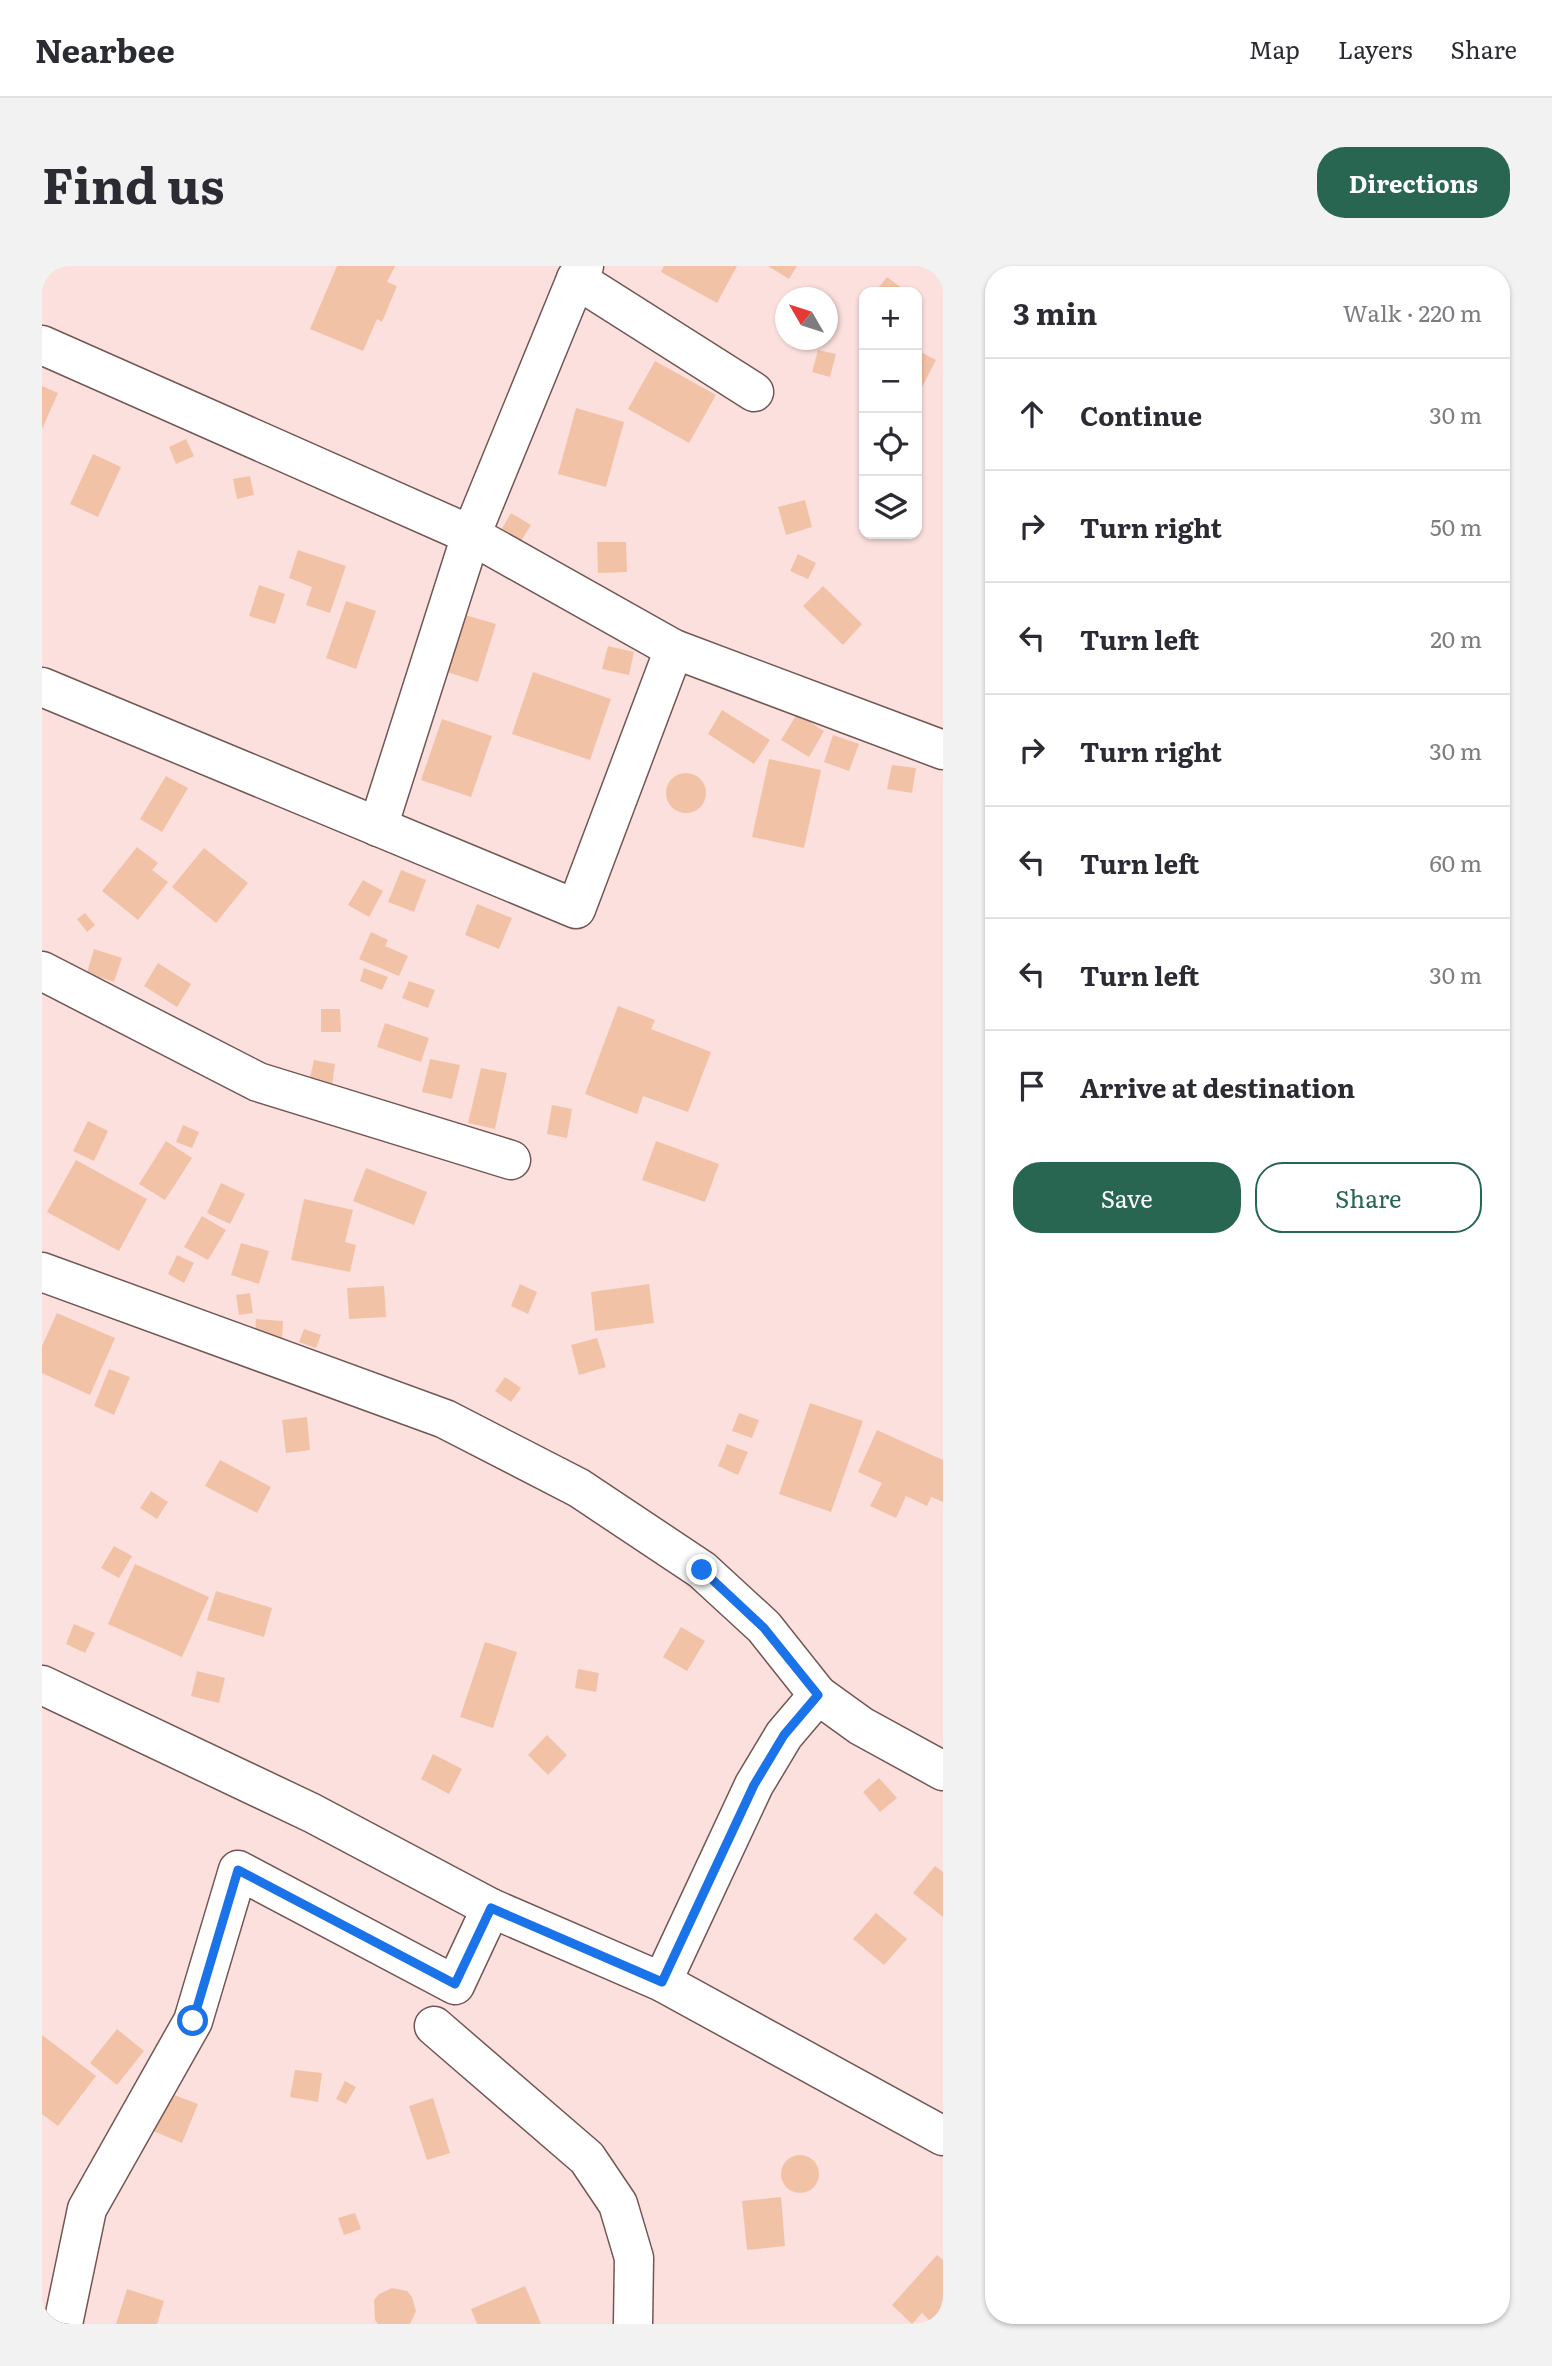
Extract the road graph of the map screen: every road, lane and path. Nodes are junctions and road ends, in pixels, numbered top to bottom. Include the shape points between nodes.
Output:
1 (580, 273) edge
2 (42, 345) edge
3 (754, 392) dead end
4 (471, 535) junction
5 (674, 649) junction
6 (42, 687) edge
7 (943, 750) edge
8 (378, 827) junction
9 (42, 971) edge
10 (511, 1160) dead end
11 (42, 1272) edge
12 (42, 1685) edge
13 (818, 1695) junction
14 (943, 1771) edge
15 (491, 1908) junction
16 (662, 1982) junction
17 (434, 2026) dead end
18 (943, 2136) edge
19 (63, 2324) edge
20 (634, 2324) edge

1 - 3 street
1 - 4 street
2 - 4 street
4 - 5 street
4 - 8 street
5 - 7 street
5 - 8 street via 576,909
6 - 8 street
9 - 10 street via 258,1082
11 - 13 street via 445,1419 579,1488 702,1570 764,1628
12 - 15 street via 312,1813
13 - 14 street via 861,1726
13 - 16 street via 784,1735 754,1785
15 - 16 street
15 - 19 street via 455,1984 238,1870 193,2021 87,2209
16 - 18 street
17 - 20 street via 587,2158 618,2204 634,2258

